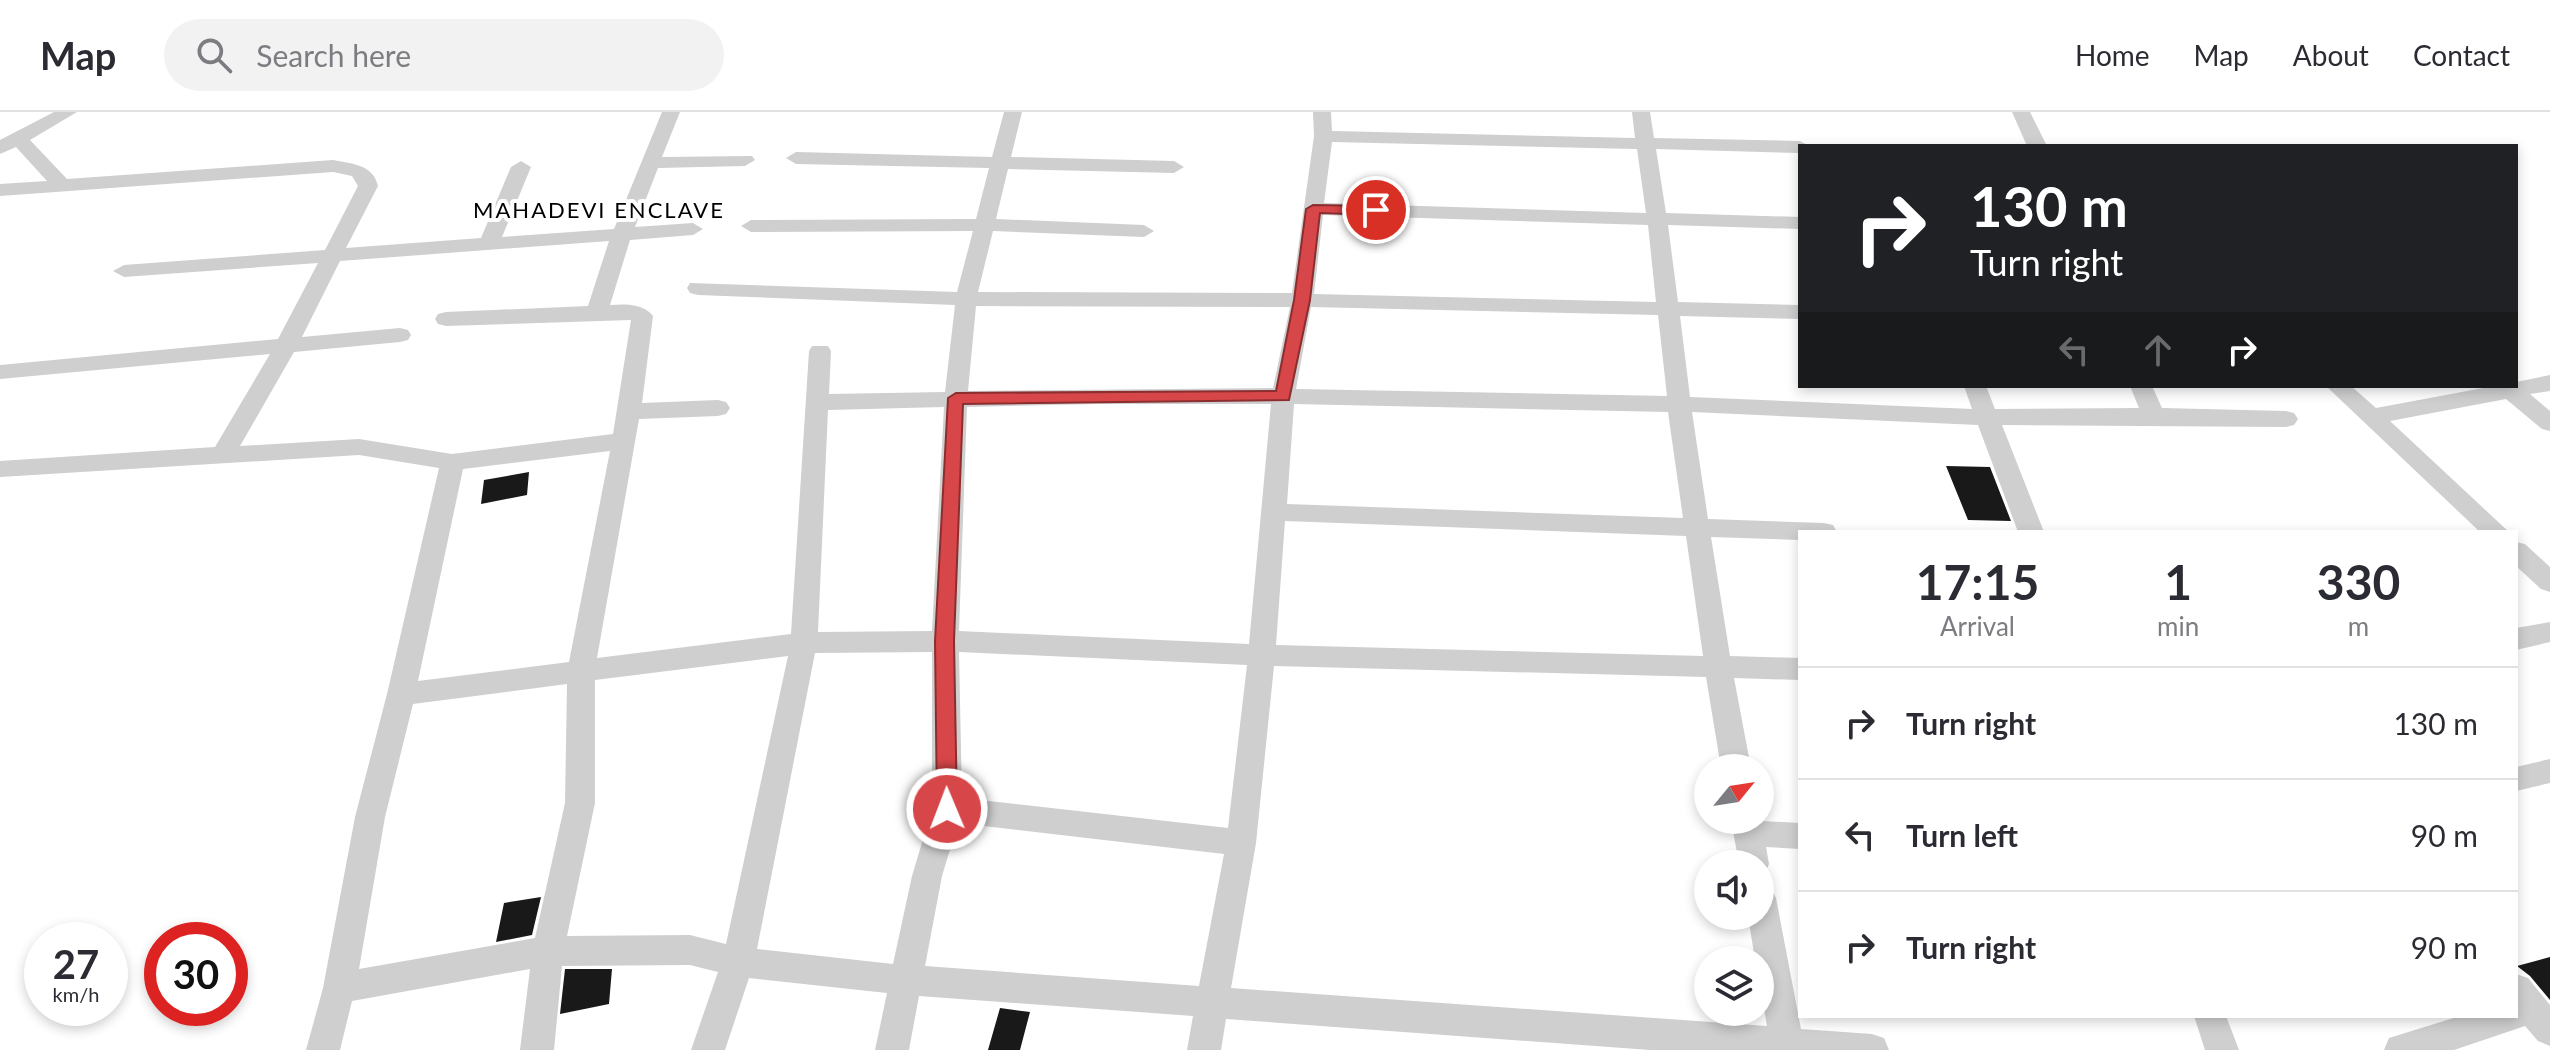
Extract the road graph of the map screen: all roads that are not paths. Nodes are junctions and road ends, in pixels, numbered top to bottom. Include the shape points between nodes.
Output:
1 (68, 112) edge
2 (671, 112) edge
3 (1013, 112) edge
4 (1641, 112) edge
5 (2021, 112) edge
6 (1322, 124) edge
7 (18, 138) junction
8 (1644, 142) junction
9 (2036, 144) edge
10 (1798, 147) edge
11 (0, 148) edge
12 (796, 158) dead end
13 (745, 160) dead end
14 (999, 162) junction
15 (648, 163) junction
16 (521, 167) dead end
17 (1174, 167) dead end
18 (63, 186) junction
19 (0, 190) edge
20 (1313, 209) junction
21 (1657, 217) junction
22 (1798, 223) edge
23 (984, 225) junction
24 (751, 226) dead end
25 (693, 229) dead end
26 (1144, 231) dead end
27 (622, 233) junction
28 (489, 244) junction
29 (331, 256) junction
30 (124, 271) dead end
31 (698, 288) dead end
32 (966, 299) junction
33 (1302, 300) junction
34 (1669, 311) junction
35 (597, 312) junction
36 (1798, 312) edge
37 (446, 319) dead end
38 (400, 335) dead end
39 (287, 344) junction
40 (820, 351) dead end
41 (0, 372) edge
42 (2550, 383) edge
43 (1976, 388) edge
44 (2142, 388) edge
45 (2339, 388) edge
46 (2511, 391) junction
47 (1283, 396) junction
48 (956, 398) junction
49 (820, 402) junction
50 (1679, 404) junction
51 (718, 408) dead end
52 (629, 411) junction
53 (2154, 416) junction
54 (1985, 417) junction
55 (2371, 417) junction
56 (2286, 419) dead end
57 (2550, 423) edge
58 (621, 441) junction
59 (223, 454) junction
60 (452, 462) junction
61 (0, 469) edge
62 (1272, 512) junction
63 (1697, 529) junction
64 (2030, 530) edge
65 (2494, 530) edge
66 (1798, 531) edge
67 (2518, 553) edge
68 (2550, 582) edge
69 (2550, 632) edge
70 (2518, 639) edge
71 (945, 641) junction
72 (804, 643) junction
73 (1262, 655) junction
74 (1718, 668) junction
75 (1798, 669) edge
76 (581, 670) junction
77 (401, 694) junction
78 (1733, 754) edge
79 (947, 809) junction
80 (1774, 832) edge
81 (1798, 836) edge
82 (1241, 843) junction
83 (1766, 930) edge
84 (548, 951) junction
85 (738, 962) junction
86 (905, 980) junction
87 (339, 988) junction
88 (1212, 1001) junction
89 (2211, 1018) edge
90 (2506, 1018) edge
91 (1788, 1047) edge
92 (323, 1050) edge
93 (537, 1050) edge
94 (708, 1050) edge
95 (892, 1050) edge
96 (1204, 1050) edge
97 (1872, 1050) edge
98 (2222, 1050) edge
99 (2401, 1050) edge

1 - 7 street
2 - 15 street
3 - 14 street
4 - 8 street
5 - 9 street
6 - 8 street
6 - 20 street
7 - 11 street
7 - 18 street
8 - 10 street
8 - 21 street
12 - 14 street
13 - 15 street
14 - 17 street
14 - 23 street
15 - 27 street
16 - 28 street
18 - 19 street
18 - 29 street via 333,166 358,171 368,186
20 - 21 street
20 - 33 street
21 - 22 street
21 - 34 street
23 - 24 street
23 - 26 street
23 - 32 street
25 - 27 street
27 - 28 street
27 - 35 street
28 - 29 street
29 - 30 street
29 - 39 street
31 - 32 street
32 - 33 street
32 - 48 street
33 - 34 street
33 - 47 street
34 - 36 street
34 - 50 street
35 - 37 street
35 - 52 street via 642,316
38 - 39 street
39 - 41 street
39 - 59 street
40 - 49 street
42 - 46 street
43 - 54 street
44 - 53 street
45 - 55 street
46 - 55 street
46 - 57 street
47 - 48 street
47 - 50 street
47 - 62 street
48 - 49 street
48 - 71 street
49 - 72 street
50 - 54 street
50 - 63 street
51 - 52 street
52 - 58 street
53 - 54 street
53 - 56 street
54 - 64 street
55 - 65 street
58 - 60 street
58 - 76 street
59 - 60 street via 359,447
59 - 61 street
60 - 77 street
62 - 63 street
62 - 73 street
63 - 66 street
63 - 74 street
67 - 68 street
69 - 70 street
71 - 72 street
71 - 73 street
71 - 79 street
72 - 76 street
72 - 85 street
73 - 74 street
73 - 82 street
74 - 75 street
74 - 78 street
76 - 77 street
76 - 84 street via 580,803
77 - 87 street via 370,817
79 - 82 street
79 - 86 street
80 - 81 street
82 - 88 street
83 - 91 street
84 - 85 street via 690,950
84 - 87 street
84 - 93 street
85 - 86 street
85 - 94 street
86 - 88 street
86 - 95 street
87 - 92 street
88 - 91 street
88 - 96 street
89 - 98 street
90 - 99 street
91 - 97 street

